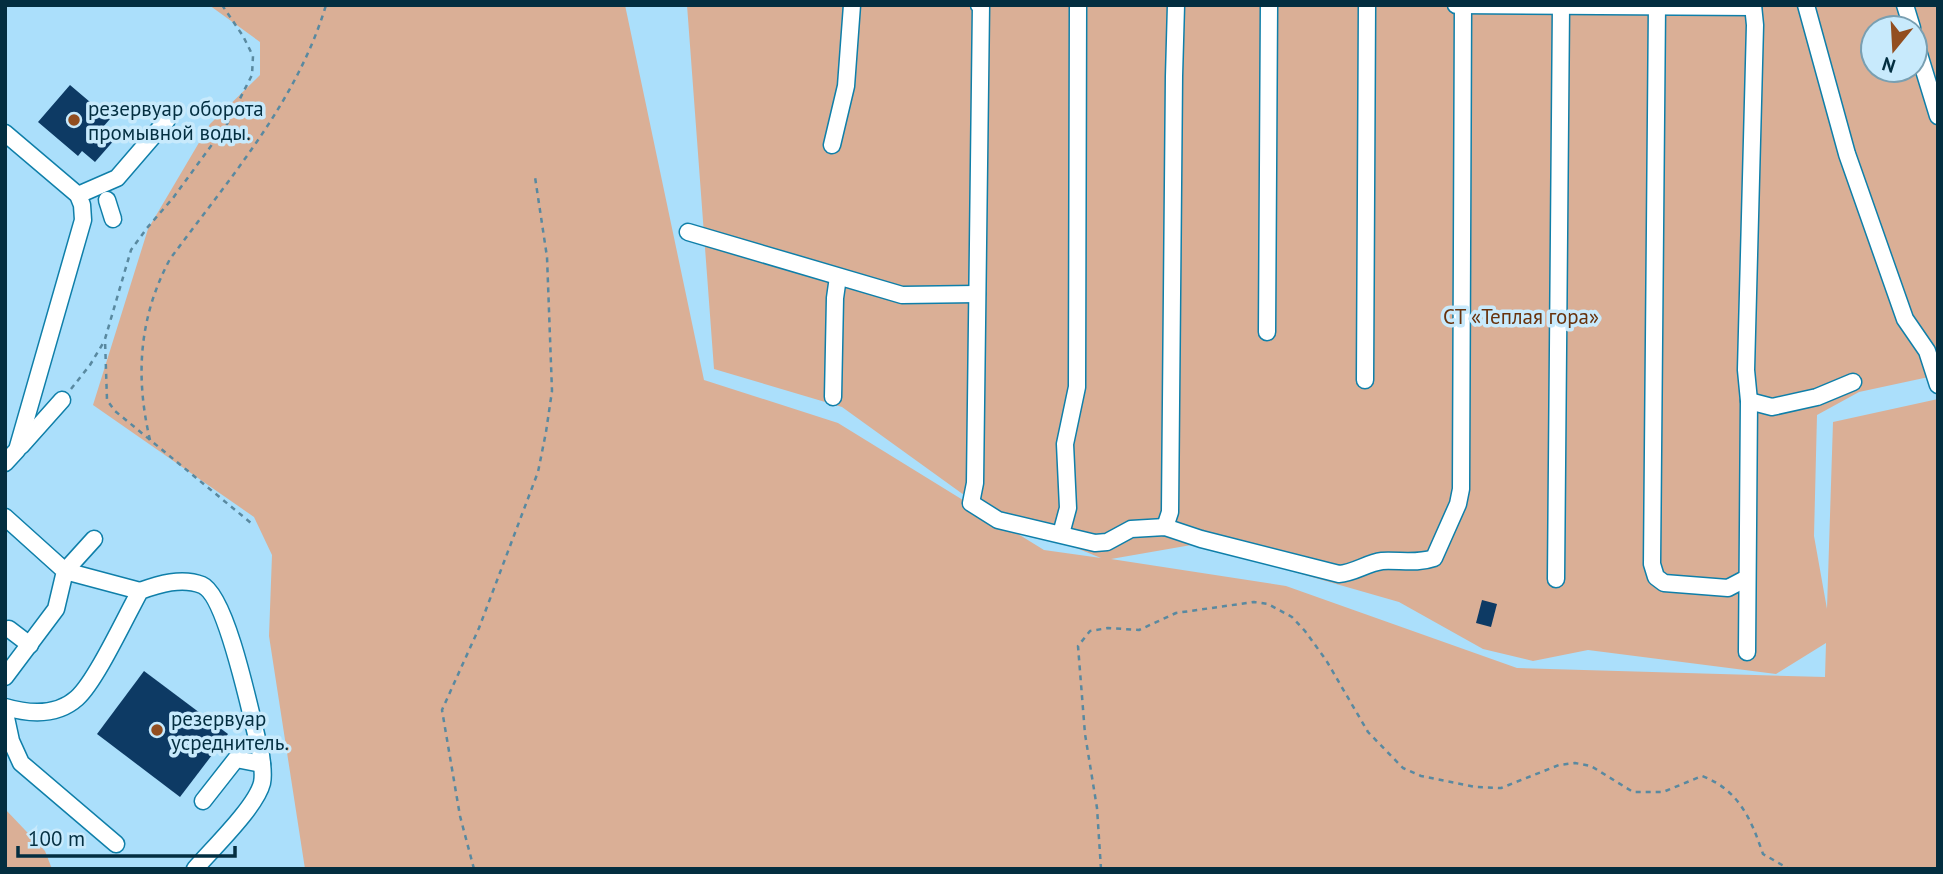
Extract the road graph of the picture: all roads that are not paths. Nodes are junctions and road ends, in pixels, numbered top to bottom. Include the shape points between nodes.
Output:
1 (852, 5) edge
2 (982, 5) edge
3 (1079, 5) edge
4 (1177, 5) edge
5 (1269, 5) edge
6 (1367, 5) edge
7 (1456, 5) edge
8 (1463, 5) edge
9 (1806, 5) edge
10 (1561, 6) edge
11 (1657, 6) edge
12 (1753, 6) edge
13 (1928, 84) edge
14 (1938, 116) edge
15 (167, 120) dead end
16 (5, 133) edge
17 (832, 145) dead end
18 (78, 195) junction
19 (107, 200) dead end
20 (113, 219) dead end
21 (688, 232) dead end
22 (838, 277) junction
23 (977, 294) junction
24 (1268, 332) dead end
25 (1365, 380) dead end
26 (1853, 382) dead end
27 (1938, 386) edge
28 (833, 397) dead end
29 (62, 400) road end
30 (1749, 401) junction
31 (17, 450) junction
32 (5, 463) edge
33 (5, 517) edge
34 (1166, 527) junction
35 (1061, 534) junction
36 (94, 539) dead end
37 (65, 572) junction
38 (1747, 578) junction
39 (1556, 579) dead end
40 (139, 591) junction
41 (9, 629) dead end
42 (30, 645) junction
43 (1747, 652) dead end
44 (5, 677) edge
45 (5, 707) edge
46 (5, 713) edge
47 (262, 764) junction
48 (203, 802) dead end
49 (116, 844) dead end
50 (195, 869) edge

1 - 17 street via 846,86
2 - 23 street
3 - 35 street via 1077,387 1065,444 1068,508
4 - 34 street via 1170,512
5 - 24 street
6 - 25 street
7 - 8 street
8 - 10 street
8 - 34 street via 1461,489 1434,558 1381,561 1339,574
9 - 27 street via 1847,154 1905,319 1927,351
10 - 11 street
10 - 39 street
11 - 12 street
11 - 38 street via 1652,564 1664,583 1728,587
12 - 30 street
13 - 14 street
15 - 18 street via 117,178
16 - 18 street
18 - 31 street via 83,220
19 - 20 street
21 - 22 street
22 - 23 street via 902,295
22 - 28 street
23 - 35 street via 971,503 998,520
26 - 30 street via 1817,397 1772,407
29 - 31 street
30 - 38 street
31 - 32 street
33 - 37 street
34 - 35 street via 1131,529 1096,543
36 - 37 street
37 - 40 street
37 - 42 street via 57,609
38 - 43 street
40 - 45 street via 77,698 46,712 25,713
40 - 47 street via 168,582 190,582 213,593 226,619
41 - 42 street
42 - 44 street
46 - 49 street via 21,763
47 - 48 street via 236,759
47 - 50 street via 261,784 250,806

